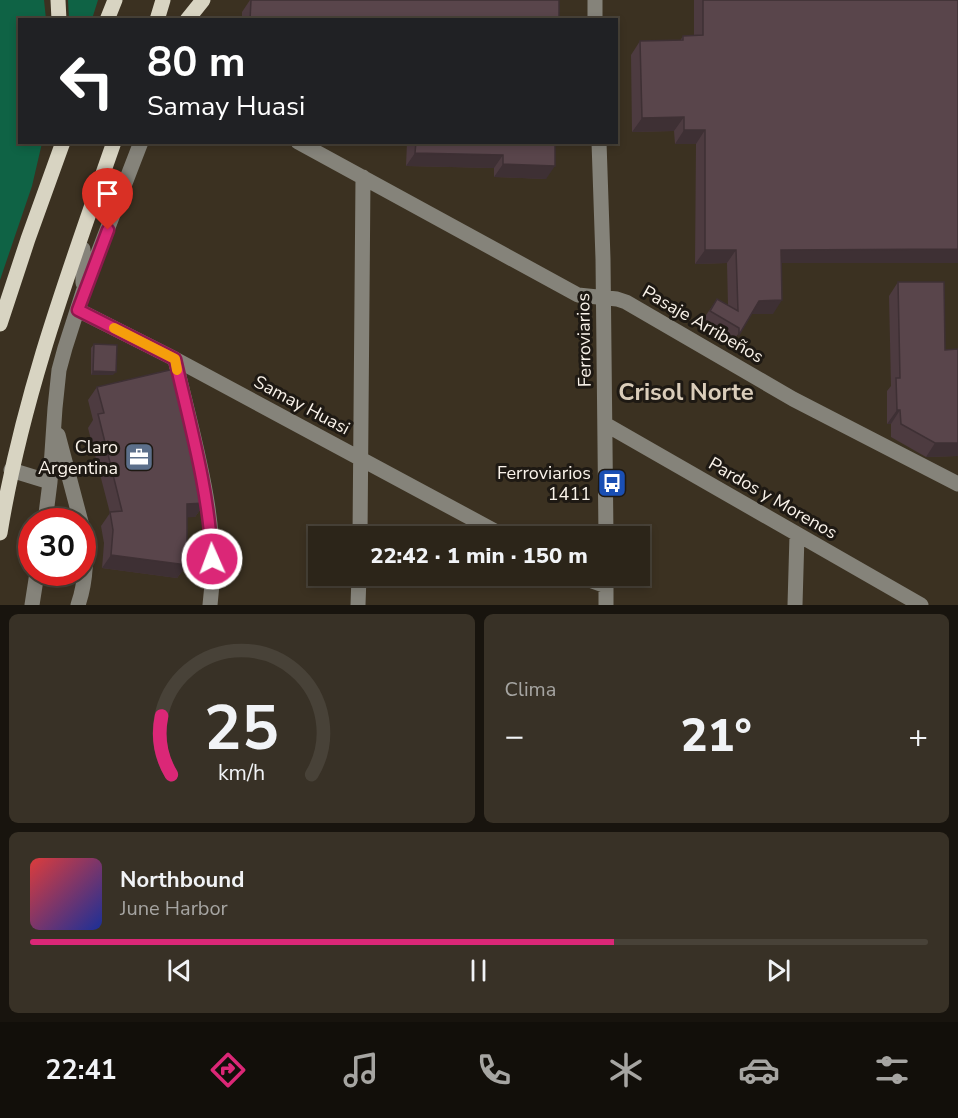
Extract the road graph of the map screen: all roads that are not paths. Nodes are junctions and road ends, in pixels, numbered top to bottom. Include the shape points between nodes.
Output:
1 (58, 0) edge
2 (115, 0) edge
3 (163, 0) edge
4 (203, 0) edge
5 (595, 0) edge
6 (59, 18) edge
7 (109, 18) edge
8 (157, 18) edge
9 (188, 18) edge
10 (595, 18) edge
11 (53, 144) edge
12 (62, 144) edge
13 (113, 144) edge
14 (122, 144) edge
15 (140, 144) edge
16 (302, 144) edge
17 (599, 144) edge
18 (363, 177) junction
19 (41, 204) junction
20 (83, 249) junction
21 (83, 292) junction
22 (603, 297) junction
23 (78, 310) junction
24 (54, 313) junction
25 (0, 324) edge
26 (175, 359) junction
27 (54, 423) junction
28 (605, 424) junction
29 (362, 459) junction
30 (6, 468) edge
31 (50, 482) junction
32 (958, 484) edge
33 (47, 508) edge
34 (77, 508) edge
35 (360, 526) edge
36 (486, 526) edge
37 (606, 526) edge
38 (0, 533) edge
39 (797, 535) junction
40 (35, 586) edge
41 (83, 586) edge
42 (359, 586) edge
43 (606, 586) edge
44 (32, 605) edge
45 (78, 605) edge
46 (210, 605) edge
47 (358, 605) edge
48 (606, 605) edge
49 (795, 605) edge
50 (921, 605) edge

1 - 6 main road
2 - 7 main road
3 - 8 main road
4 - 9 main road
5 - 10 street
11 - 19 main road
12 - 19 main road
13 - 24 main road
14 - 20 main road
15 - 21 street
16 - 18 street, Pasaje Arribeños
17 - 22 street, Ferroviarios
18 - 22 street, Pasaje Arribeños via 578,295
18 - 29 street
19 - 25 main road
20 - 21 street
20 - 24 main road
21 - 23 street
22 - 28 street, Ferroviarios
22 - 32 street, Pasaje Arribeños via 626,302 793,399
23 - 26 street, Samay Huasi
23 - 27 street via 59,370
24 - 30 main road
26 - 29 street, Samay Huasi
26 - 46 street via 206,495 213,577
27 - 31 street
27 - 34 street
28 - 37 street, Ferroviarios
28 - 39 street, Pardos y Morenos
29 - 35 street
29 - 36 street, Samay Huasi
30 - 31 street
30 - 38 main road
31 - 33 street
39 - 49 street
39 - 50 street, Pardos y Morenos
40 - 44 street
41 - 45 street
42 - 47 street
43 - 48 street

